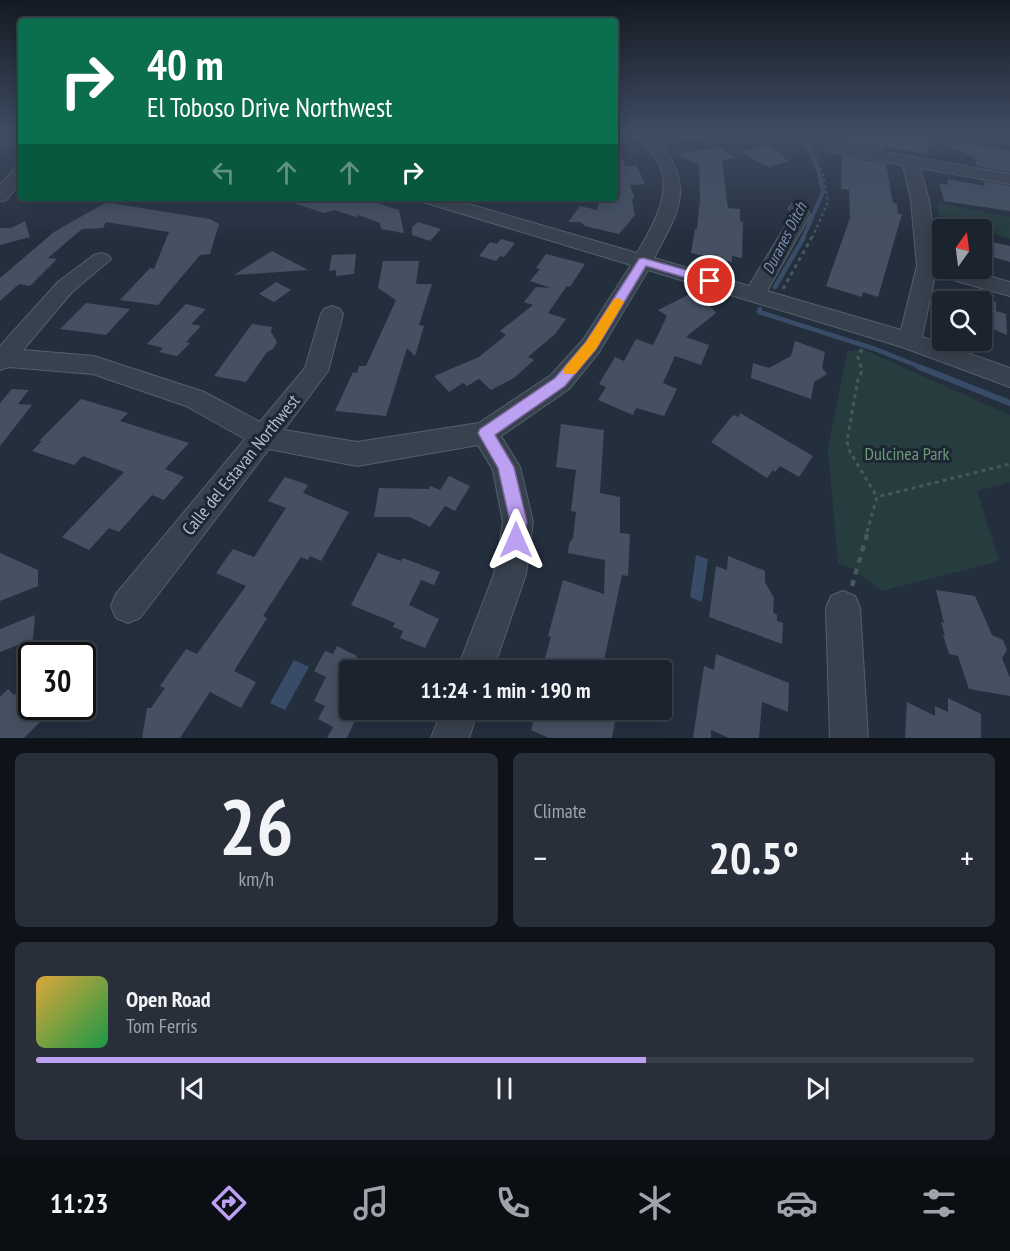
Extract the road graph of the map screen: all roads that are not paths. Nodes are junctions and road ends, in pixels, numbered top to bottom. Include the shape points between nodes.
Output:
1 (669, 168) edge
2 (912, 168) edge
3 (948, 168) edge
4 (18, 175) edge
5 (1010, 179) edge
6 (0, 196) edge
7 (447, 201) edge
8 (798, 208) dead end
9 (101, 259) dead end
10 (643, 261) junction
11 (927, 266) junction
12 (1010, 289) edge
13 (755, 294) junction
14 (332, 314) dead end
15 (910, 341) junction
16 (1, 358) edge
17 (1010, 378) edge
18 (485, 433) junction
19 (264, 437) junction
20 (128, 606) dead end
21 (843, 608) road end
22 (479, 660) edge
23 (456, 720) edge
24 (450, 738) edge
25 (849, 738) edge

1 - 10 street via 671,201
2 - 11 street via 920,200
3 - 5 street
4 - 6 street
7 - 10 street
8 - 13 street via 801,215
9 - 16 street via 65,287
10 - 13 street
10 - 18 street via 591,346 560,382
11 - 12 street
11 - 15 street
13 - 15 street
14 - 19 street, Calle del Estavan Northwest via 316,371
15 - 17 street
16 - 19 street via 94,365 195,399
18 - 19 street via 357,454
18 - 22 street via 506,467 518,522 510,574
19 - 20 street, Calle del Estavan Northwest
21 - 25 street
23 - 24 street

